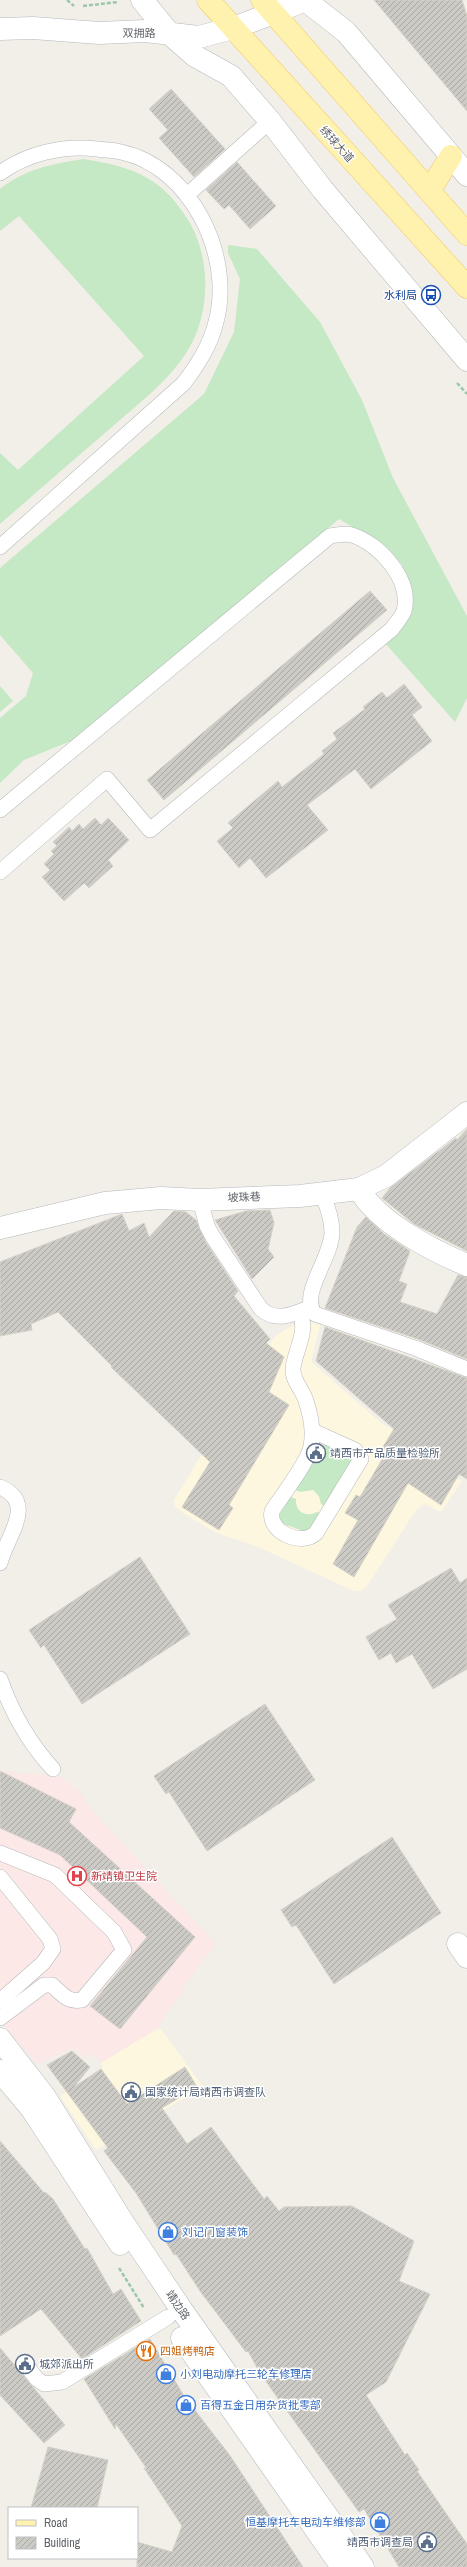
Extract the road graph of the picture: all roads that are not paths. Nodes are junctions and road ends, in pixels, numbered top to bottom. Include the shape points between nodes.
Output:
1 (142, 0) edge
2 (208, 0) edge
3 (305, 0) edge
4 (268, 7) edge
5 (233, 28) junction
6 (0, 29) edge
7 (170, 34) junction
8 (270, 121) junction
9 (451, 156) junction
10 (0, 173) edge
11 (467, 175) edge
12 (430, 190) junction
13 (187, 195) junction
14 (467, 234) edge
15 (467, 287) edge
16 (467, 360) edge
17 (0, 547) edge
18 (0, 810) edge
19 (0, 872) edge
20 (467, 1114) edge
21 (359, 1189) junction
22 (322, 1194) junction
23 (200, 1200) junction
24 (0, 1228) edge
25 (467, 1265) edge
26 (305, 1310) junction
27 (467, 1369) edge
28 (313, 1431) junction
29 (0, 1487) edge
30 (0, 1563) edge
31 (0, 1678) edge
32 (53, 1769) dead end
33 (0, 1853) edge
34 (0, 1877) edge
35 (0, 2001) edge
36 (0, 2018) edge
37 (0, 2039) edge
38 (0, 2071) edge
39 (168, 2317) junction
40 (24, 2363) dead end
41 (342, 2567) edge
42 (363, 2567) edge

1 - 7 street
2 - 5 main road, 绣球大道
3 - 4 street, 双拥路
3 - 9 street via 346,32
4 - 5 street, 双拥路
4 - 12 main road
5 - 7 street, 双拥路 via 199,36
5 - 15 main road, 绣球大道
6 - 7 street, 双拥路 via 33,28 99,33 145,31
7 - 8 street via 195,56 230,76
8 - 13 lane
8 - 16 street via 323,190
9 - 11 street
9 - 12 main road
10 - 13 lane via 12,164 49,150 83,147 122,152 148,163 173,180
12 - 14 main road
13 - 17 lane via 198,210 214,245 219,268 220,298 216,321 204,354 184,383
18 - 19 lane via 330,536 351,534 376,548 394,566 403,586 404,611 392,629 150,830 107,779
20 - 21 street, 坡珠巷 via 386,1176
21 - 22 street, 坡珠巷
21 - 25 street via 366,1202 384,1218 444,1256
22 - 23 street, 坡珠巷
22 - 26 lane via 330,1214 332,1233 322,1270 312,1287
23 - 24 street, 坡珠巷 via 161,1198 104,1203
23 - 26 lane via 210,1231 261,1309 270,1316 278,1317
26 - 27 lane
26 - 28 lane via 303,1332 293,1368 294,1379 306,1400
28 - 28 lane via 355,1450 360,1459 316,1533 310,1538 303,1539 278,1531 270,1518 311,1448
29 - 30 lane via 16,1498 19,1508 18,1518
31 - 32 lane via 17,1720 35,1750
33 - 36 lane via 55,1875 114,1932 124,1950 82,2000 74,2002 66,1999 52,1985 44,1985
34 - 35 lane via 50,1939 53,1949 43,1963
37 - 42 street, 靖边路 via 45,2097 181,2310
38 - 39 street, 靖边路 via 31,2108
39 - 40 lane via 62,2382 44,2384
39 - 41 street, 靖边路

